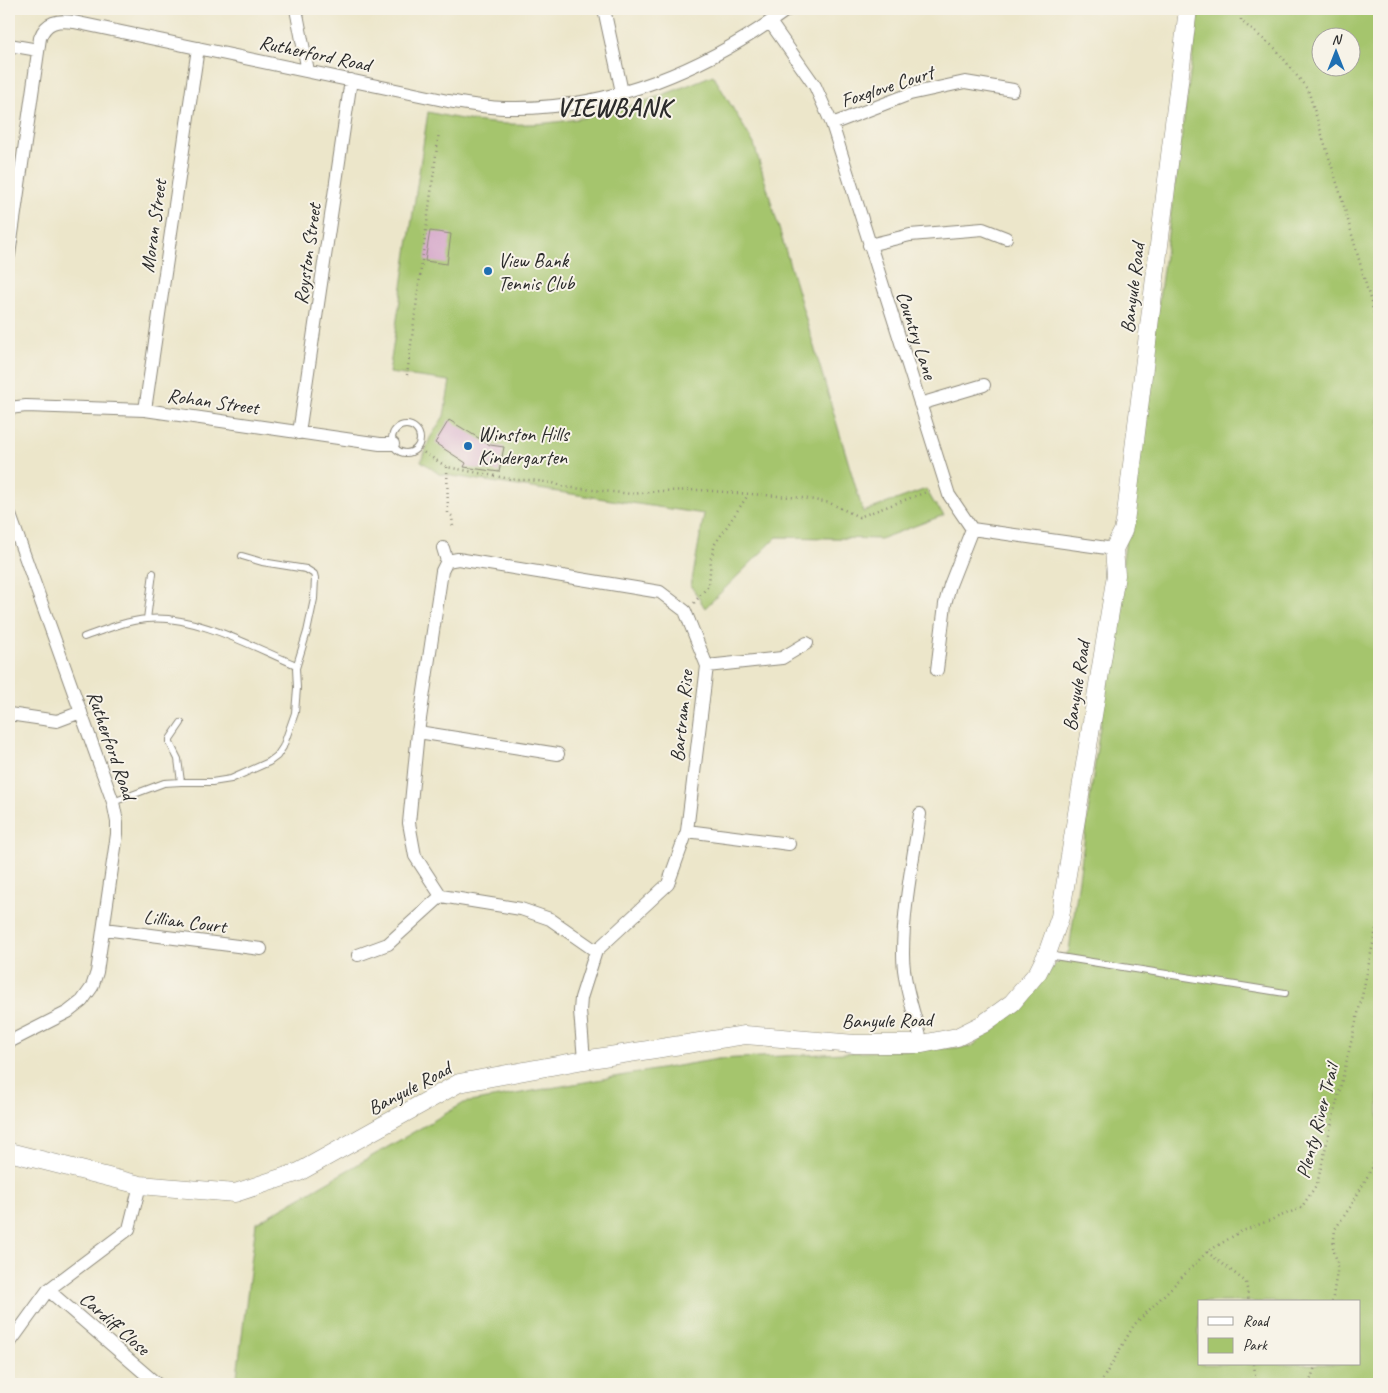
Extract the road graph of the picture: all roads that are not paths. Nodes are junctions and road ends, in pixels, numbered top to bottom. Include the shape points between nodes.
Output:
1 (296, 9) edge
2 (604, 9) edge
3 (788, 9) edge
4 (1188, 9) edge
5 (770, 22) junction
6 (9, 45) edge
7 (198, 48) junction
8 (38, 50) junction
9 (308, 71) junction
10 (352, 80) junction
11 (1013, 90) dead end
12 (622, 92) junction
13 (832, 124) junction
14 (10, 237) edge
15 (1006, 238) dead end
16 (869, 246) junction
17 (9, 255) edge
18 (984, 385) dead end
19 (9, 404) edge
20 (920, 404) junction
21 (26, 406) junction
22 (9, 408) edge
23 (145, 410) junction
24 (299, 433) junction
25 (393, 444) junction
26 (9, 512) edge
27 (972, 528) junction
28 (443, 548) dead end
29 (1114, 549) junction
30 (242, 556) dead end
31 (447, 561) junction
32 (153, 573) dead end
33 (148, 619) junction
34 (84, 637) dead end
35 (807, 643) dead end
36 (296, 665) junction
37 (707, 666) junction
38 (937, 670) dead end
39 (81, 712) junction
40 (9, 714) edge
41 (181, 723) dead end
42 (418, 732) junction
43 (558, 754) dead end
44 (181, 782) junction
45 (113, 802) junction
46 (920, 814) dead end
47 (686, 831) junction
48 (789, 844) dead end
49 (441, 896) junction
50 (104, 929) junction
51 (261, 949) dead end
52 (596, 951) junction
53 (1047, 954) junction
54 (358, 955) dead end
55 (1285, 993) dead end
56 (9, 1042) edge
57 (922, 1044) junction
58 (584, 1060) junction
59 (9, 1152) edge
60 (140, 1185) junction
61 (48, 1290) junction
62 (9, 1344) edge
63 (157, 1384) edge

1 - 9 street
2 - 12 street
3 - 5 street, Rutherford Road
4 - 29 street, Banyule Road via 1124,522
5 - 12 street, Rutherford Road via 705,60
5 - 13 street, Country Lane via 816,86
6 - 8 street
7 - 8 street, Rutherford Road via 64,20 47,26
7 - 9 street, Rutherford Road
7 - 23 street, Moran Street
8 - 14 street, Rutherford Road
9 - 10 street, Rutherford Road
10 - 12 street, Rutherford Road via 448,101 508,108 567,104
10 - 24 street, Royston Street
11 - 13 street, Foxglove Court via 965,82 910,94
13 - 16 street, Country Lane
14 - 17 street, Rutherford Road
15 - 16 street via 983,229 910,234
16 - 20 street, Country Lane
18 - 20 street
19 - 21 street, Rohan Street
20 - 27 street, Country Lane via 949,495
21 - 22 street, Rohan Street
21 - 23 street, Rohan Street
23 - 24 street, Rohan Street
24 - 25 street, Rohan Street
25 - 25 lane via 406,453 416,449 420,434 408,424 403,425 394,430
26 - 39 street, Rutherford Road
27 - 29 street
27 - 38 street via 945,604
28 - 31 street
29 - 53 street, Banyule Road via 1115,585 1060,917
30 - 36 lane via 306,569 314,574 314,599
31 - 37 street, Bartram Rise via 458,559 660,592 686,611
31 - 42 street via 442,571
32 - 33 lane
33 - 34 lane
33 - 36 lane via 210,628
35 - 37 street via 782,658
36 - 44 lane via 295,713 277,756 262,767 223,782
37 - 47 street, Bartram Rise
39 - 40 street via 57,721
39 - 45 street, Rutherford Road
41 - 44 lane via 170,743 178,758
42 - 43 street
42 - 49 street via 409,823 416,856
44 - 45 lane via 164,783
45 - 50 street, Rutherford Road via 117,834
46 - 57 street via 906,905 903,956
47 - 48 street
47 - 52 street, Bartram Rise via 668,884
49 - 52 street via 521,909 550,919
49 - 54 street via 388,944
50 - 51 street, Lillian Court
50 - 56 street, Rutherford Road via 95,980 88,994 68,1012
52 - 58 street, Bartram Rise via 581,998
53 - 55 lane
53 - 57 street, Banyule Road via 1038,972 1012,1003 983,1024 957,1038
57 - 58 street, Banyule Road via 855,1044 745,1035
58 - 60 street, Banyule Road via 459,1083 299,1172 235,1193
59 - 60 street, Banyule Road
60 - 61 street via 129,1230
61 - 62 street
61 - 63 street, Cardiff Close

